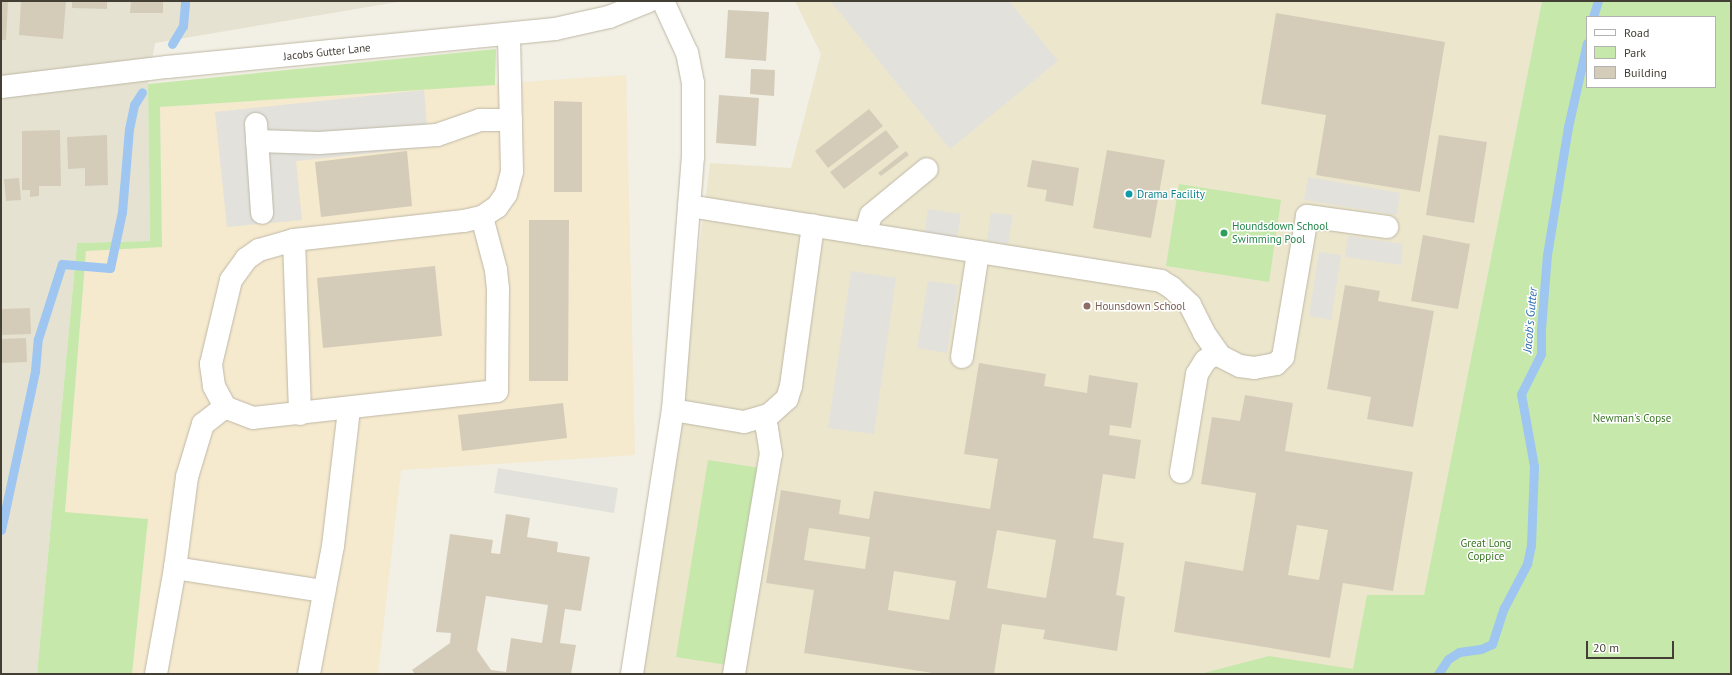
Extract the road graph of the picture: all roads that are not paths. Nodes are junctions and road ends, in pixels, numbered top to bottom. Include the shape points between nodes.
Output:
1 (649, 1) edge
2 (663, 1) edge
3 (510, 35) junction
4 (1, 87) edge
5 (511, 120) junction
6 (927, 169) dead end
7 (689, 206) junction
8 (262, 213) dead end
9 (482, 217) junction
10 (813, 226) junction
11 (1387, 227) dead end
12 (865, 234) junction
13 (294, 240) junction
14 (978, 252) junction
15 (1217, 352) junction
16 (962, 357) dead end
17 (225, 407) junction
18 (348, 409) junction
19 (673, 410) junction
20 (300, 414) junction
21 (762, 418) junction
22 (1181, 472) dead end
23 (175, 568) junction
24 (324, 590) junction
25 (156, 674) edge
26 (309, 674) edge
27 (632, 674) edge
28 (734, 674) edge

1 - 3 street, Jacobs Gutter Lane via 609,17
2 - 7 street via 687,53 693,83 693,158
3 - 4 street, Jacobs Gutter Lane via 160,68
3 - 5 street
5 - 8 street via 480,120 437,135 319,143 256,132
5 - 9 street via 512,171 506,194 497,207
6 - 12 street via 871,215
7 - 10 street
7 - 19 street
9 - 13 street
9 - 18 street via 496,270 498,289 497,390
10 - 12 street
10 - 21 street via 791,386 787,399 779,408
11 - 15 street via 1307,216 1283,357 1276,364 1254,368 1228,361
12 - 14 street
13 - 17 street via 259,250 246,259 231,280 211,364 214,386
13 - 20 street
14 - 15 street via 1161,281 1190,305
14 - 16 street
15 - 22 street via 1202,364 1198,374
17 - 20 street via 253,418
17 - 23 street via 203,424 187,477
18 - 20 street
18 - 24 street via 333,546
19 - 21 street via 744,422
19 - 27 street
21 - 28 street via 767,428 771,454
23 - 24 street
23 - 25 street
24 - 26 street

